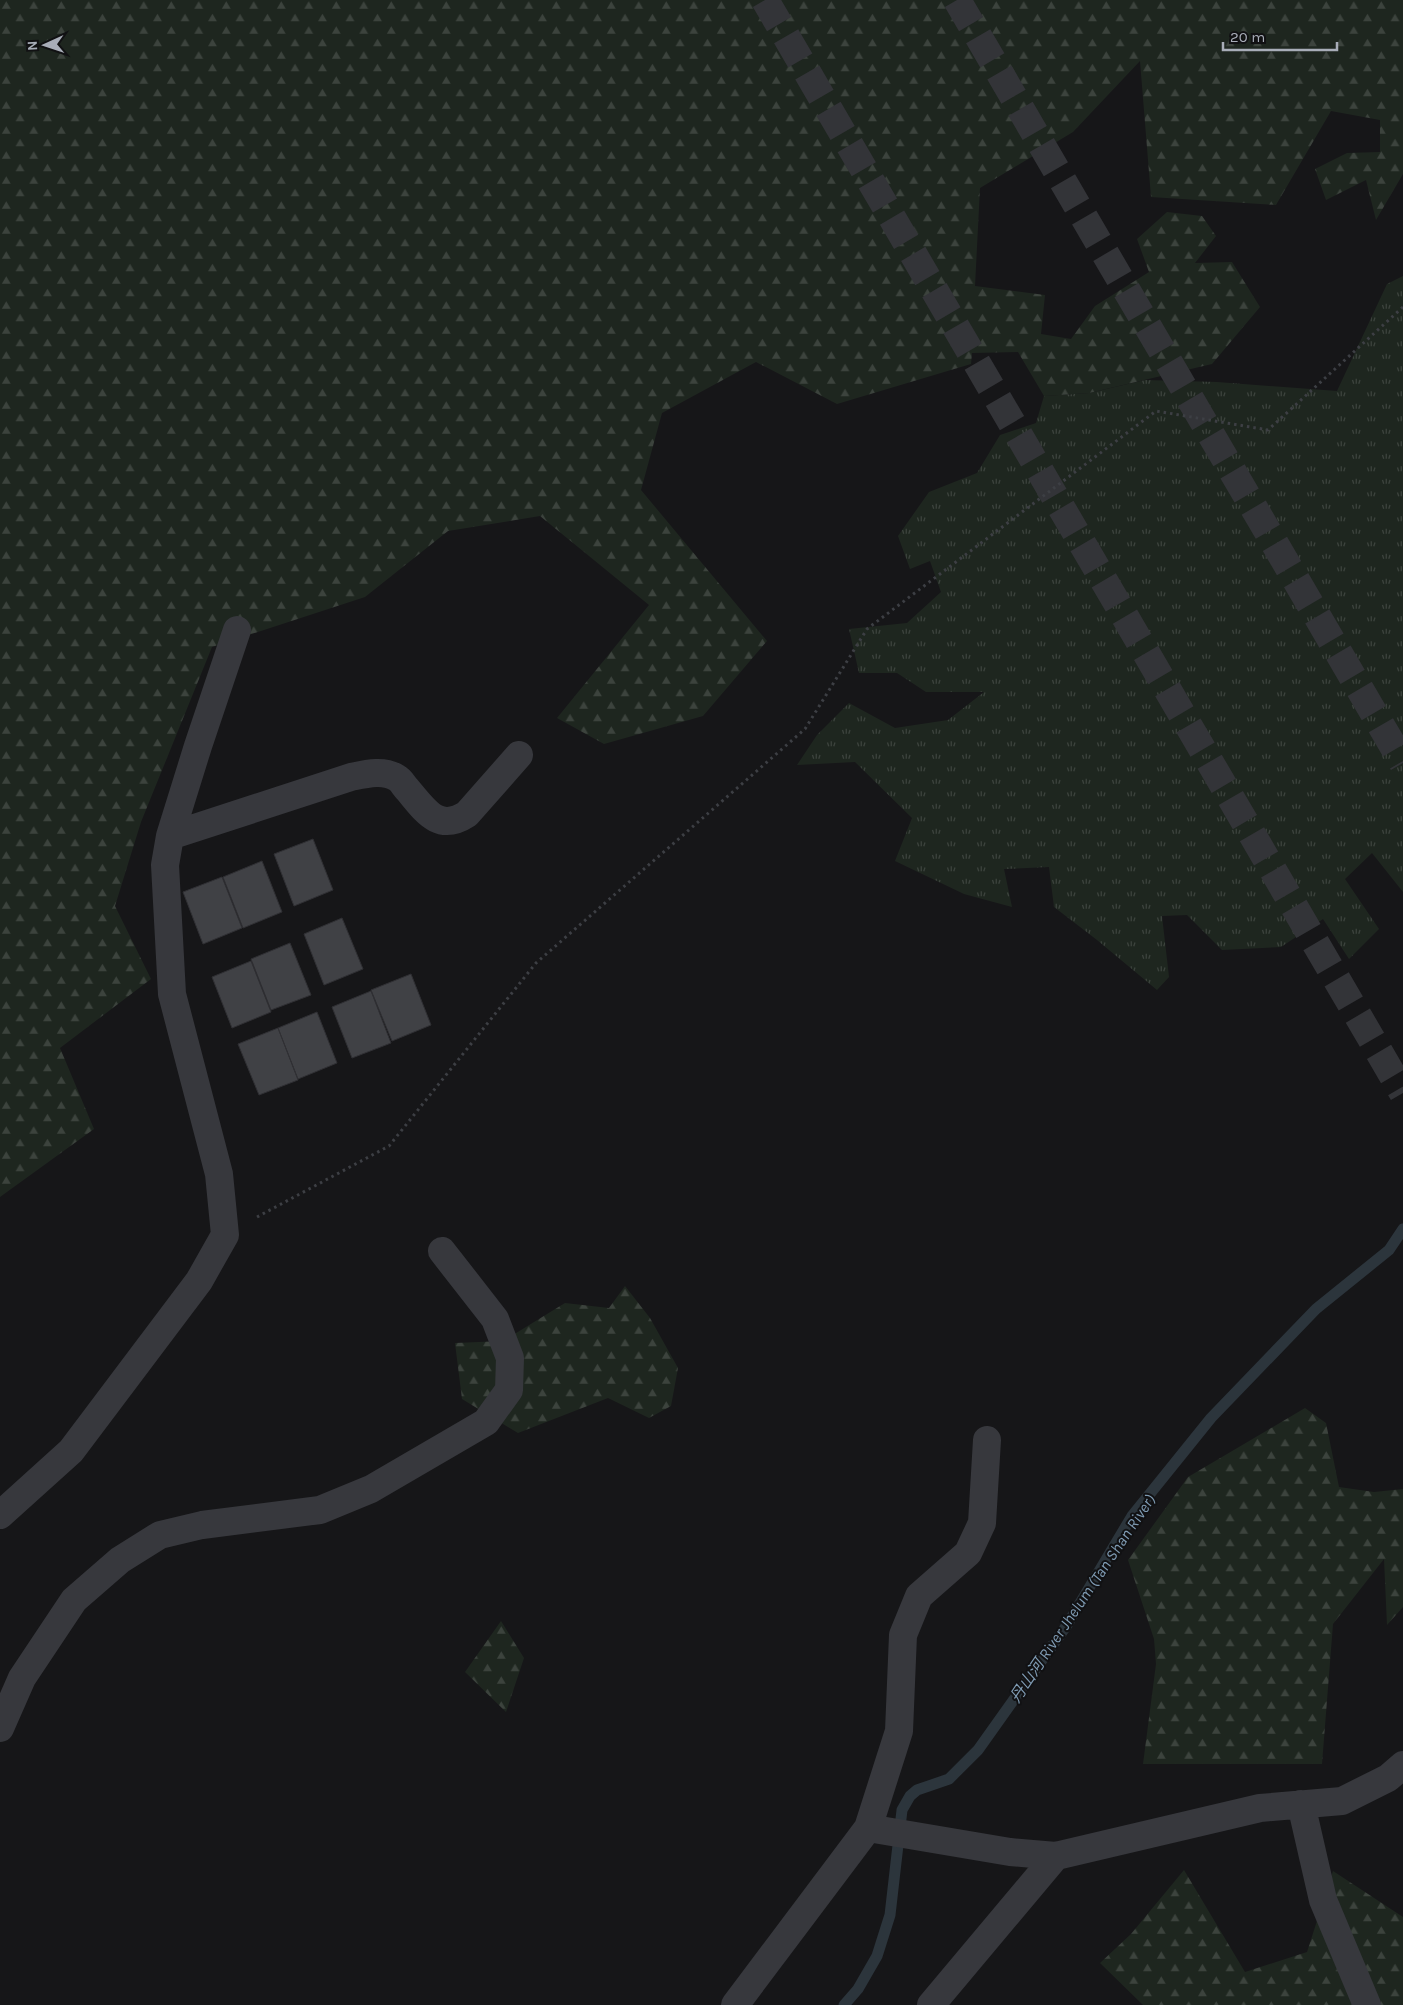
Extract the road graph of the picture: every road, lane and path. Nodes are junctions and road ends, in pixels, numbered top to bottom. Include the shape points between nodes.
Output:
1 (1403, 307) edge
2 (238, 630) dead end
3 (519, 755) dead end
4 (170, 836) junction
5 (225, 1235) junction
6 (442, 1251) dead end
7 (987, 1440) dead end
8 (0, 1514) edge
9 (0, 1728) edge
10 (1403, 1765) edge
11 (1301, 1804) junction
12 (868, 1828) junction
13 (1056, 1856) junction
14 (735, 2005) edge
15 (931, 2005) edge
16 (1367, 2005) edge

1 - 5 path via 1268,430 1156,411 867,629 805,729 536,963 389,1146
2 - 4 street
3 - 4 street via 467,814 456,822 438,820 429,815 397,778 385,773 351,777
4 - 5 street via 165,865 172,994 220,1174
5 - 8 street via 199,1281 71,1451
6 - 9 street via 495,1319 510,1358 509,1390 486,1422 371,1489 320,1510 202,1525 160,1535 120,1560 74,1600 22,1678
7 - 12 street via 982,1523 968,1554 920,1596 903,1635 899,1731
10 - 11 street via 1388,1778 1342,1801
11 - 13 street via 1260,1808
11 - 16 street via 1323,1900
12 - 13 street via 1010,1852
12 - 14 street
13 - 15 street

